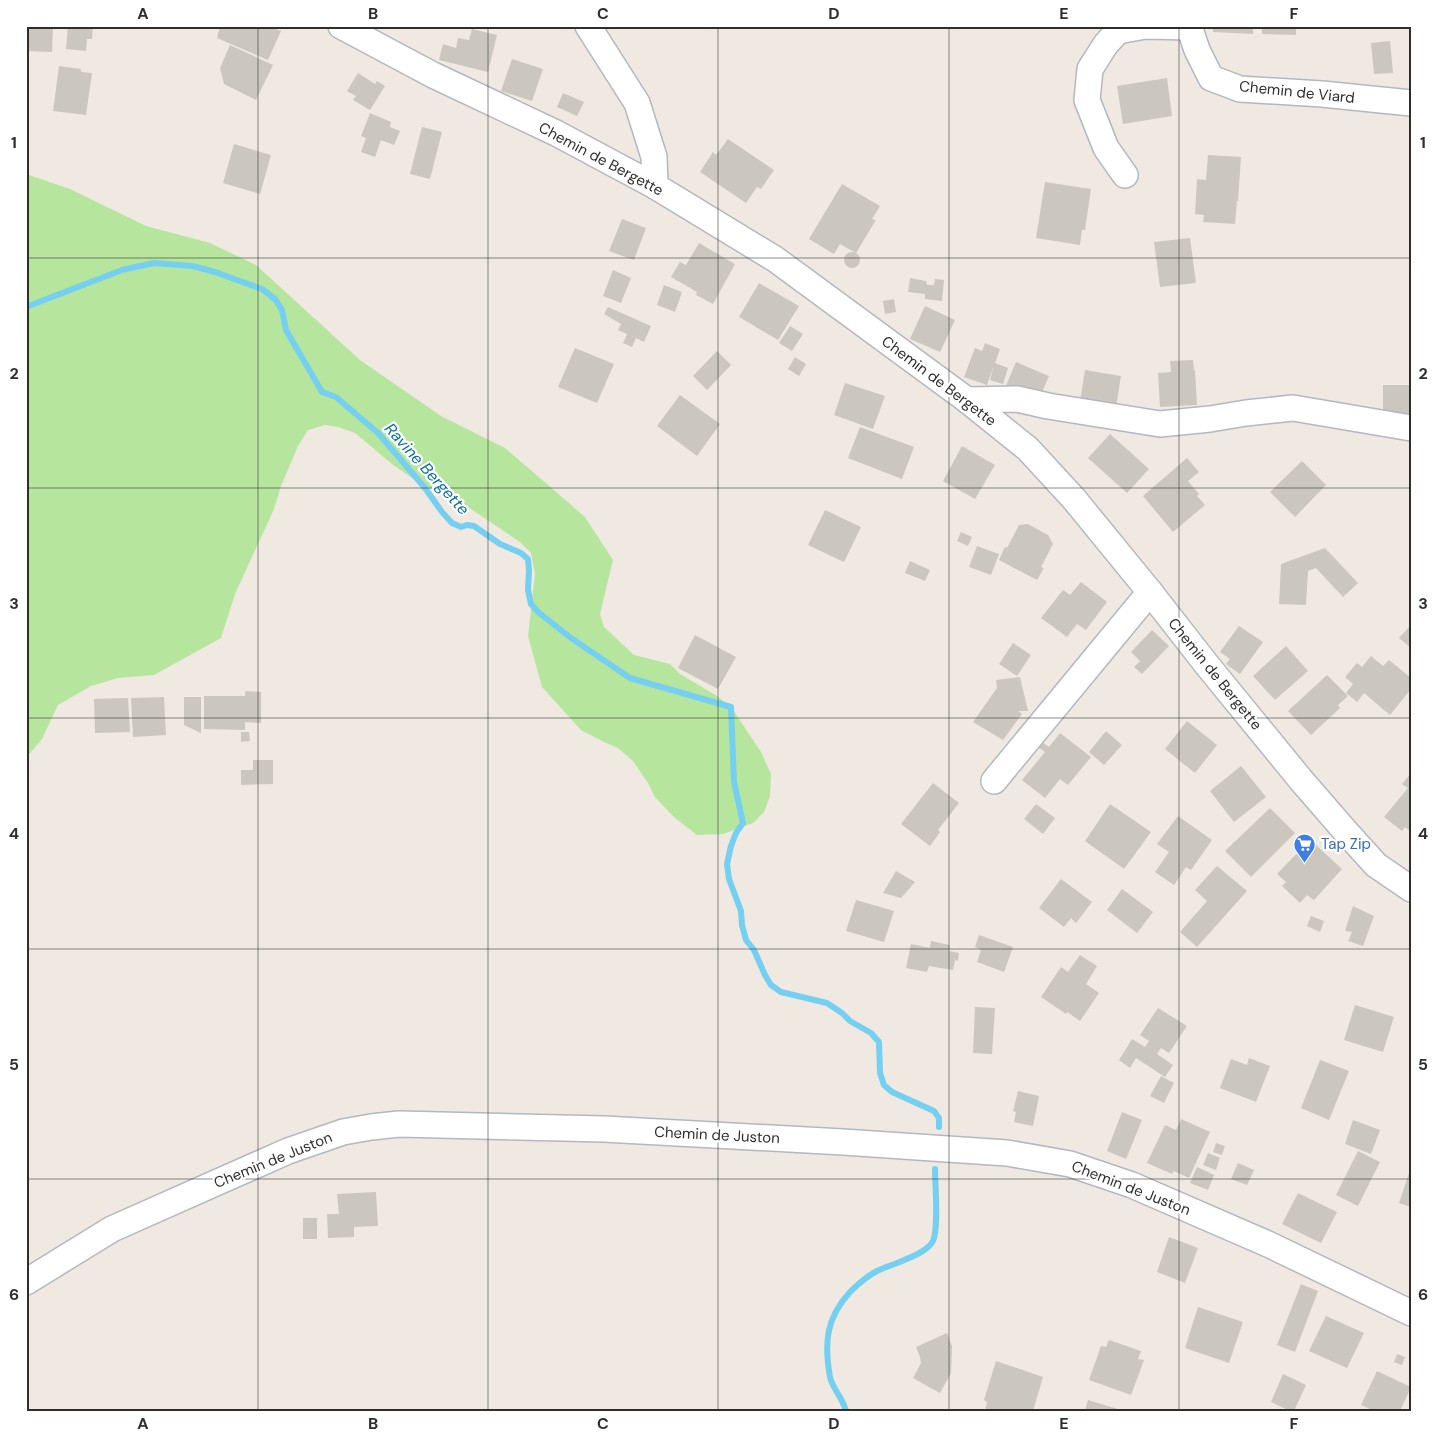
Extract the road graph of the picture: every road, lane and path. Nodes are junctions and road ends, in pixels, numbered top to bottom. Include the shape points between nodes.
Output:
1 (341, 26) edge
2 (588, 26) edge
3 (1189, 26) edge
4 (1411, 103) edge
5 (1125, 174) dead end
6 (655, 186) junction
7 (967, 400) junction
8 (1411, 428) edge
9 (1150, 592) junction
10 (994, 781) dead end
11 (1411, 889) edge
12 (26, 1282) edge
13 (1411, 1313) edge

1 - 6 street, Chemin de Bergette via 433,76 556,133
2 - 6 street via 637,103 654,157
3 - 4 street, Chemin de Viard via 1211,78 1240,89
3 - 5 street via 1145,26 1118,31 1090,69 1087,100 1106,148
6 - 7 street, Chemin de Bergette via 775,259
7 - 8 street via 1017,399 1160,424 1293,408
7 - 9 street, Chemin de Bergette via 1028,449 1074,499
9 - 10 street
9 - 11 street, Chemin de Bergette via 1347,833 1376,865
12 - 13 street, Chemin de Juston via 112,1229 288,1151 344,1132 399,1124 594,1128 1007,1153 1070,1164 1132,1185 1270,1245

